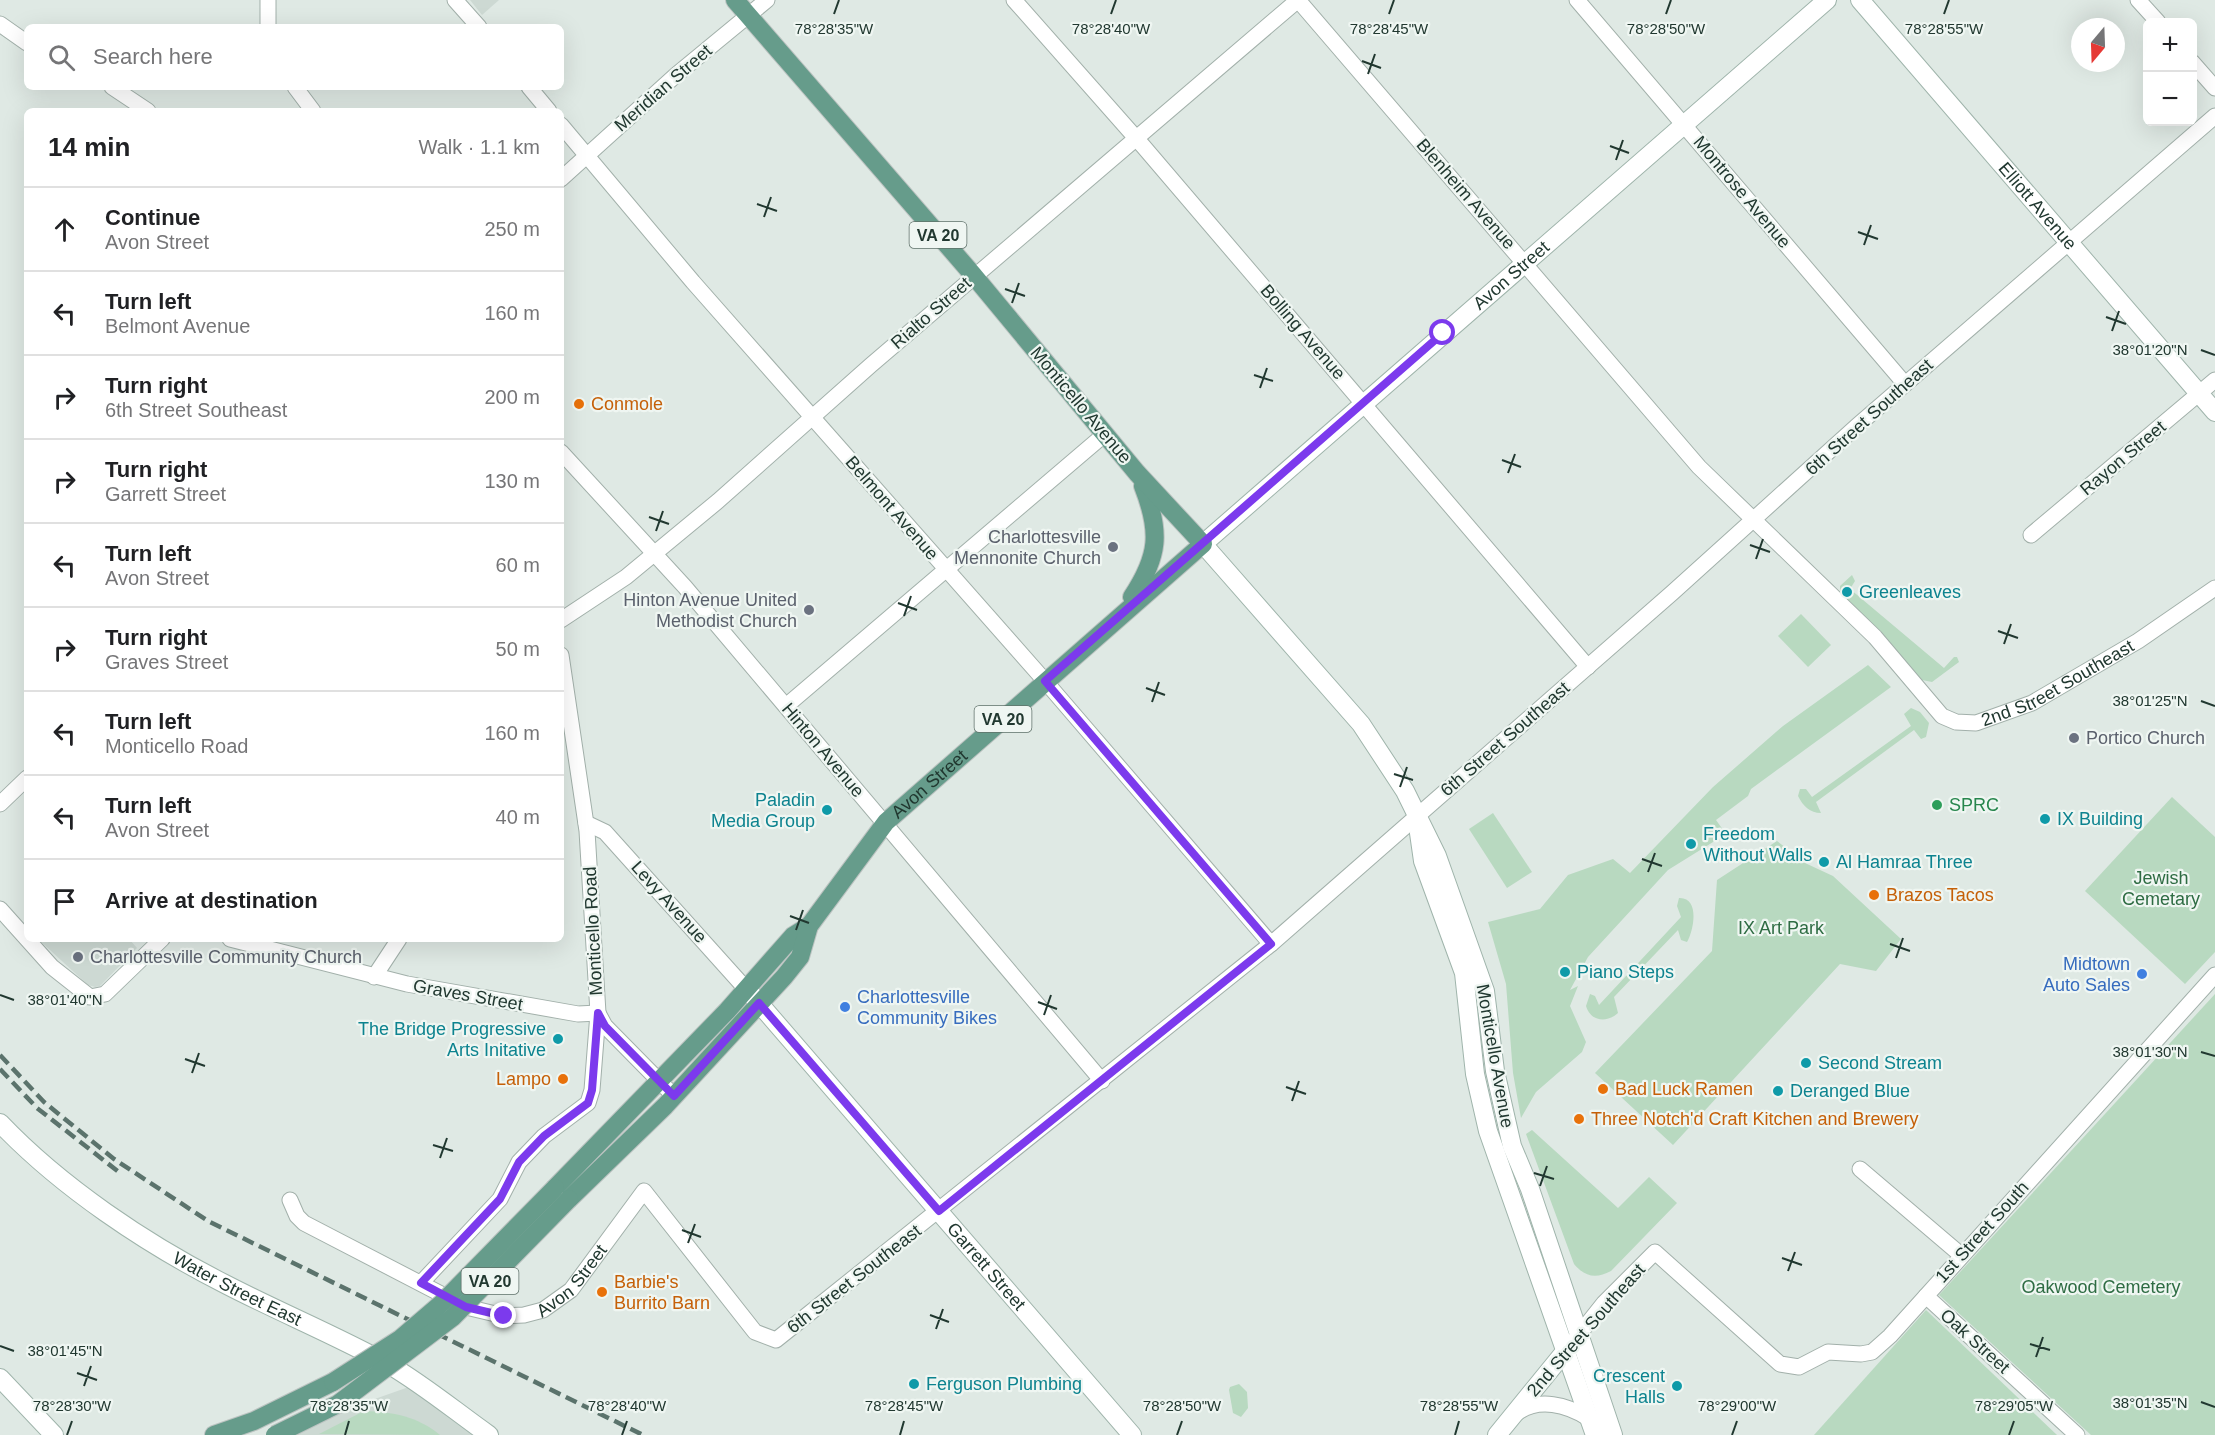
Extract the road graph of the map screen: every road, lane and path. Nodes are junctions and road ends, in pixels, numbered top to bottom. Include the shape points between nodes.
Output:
1 (268, 0) edge
2 (455, 0) edge
3 (735, 0) edge
4 (766, 0) edge
5 (1014, 0) edge
6 (1298, 0) edge
7 (1577, 0) edge
8 (1827, 0) edge
9 (1860, 0) edge
10 (2138, 0) edge
11 (748, 16) junction
12 (2154, 18) edge
13 (0, 24) edge
14 (268, 24) edge
15 (475, 24) edge
16 (24, 41) edge
17 (2197, 67) edge
18 (2215, 88) edge
19 (116, 90) edge
20 (297, 90) edge
21 (532, 90) edge
22 (144, 108) edge
23 (311, 108) edge
24 (546, 108) edge
25 (2215, 116) edge
26 (1684, 123) junction
27 (564, 128) edge
28 (1136, 137) junction
29 (587, 155) junction
30 (564, 176) edge
31 (2069, 242) junction
32 (1526, 263) junction
33 (974, 276) junction
34 (2215, 380) edge
35 (1905, 384) junction
36 (2199, 393) junction
37 (1364, 402) junction
38 (2215, 412) edge
39 (813, 417) junction
40 (1105, 434) junction
41 (564, 455) edge
42 (1137, 473) junction
43 (1753, 521) junction
44 (2031, 535) dead end
45 (1203, 544) junction
46 (654, 553) junction
47 (946, 570) junction
48 (2215, 588) edge
49 (1120, 615) junction
50 (564, 618) edge
51 (1588, 667) junction
52 (564, 675) edge
53 (1045, 681) junction
54 (786, 706) junction
55 (24, 781) edge
56 (0, 804) edge
57 (1416, 817) junction
58 (886, 822) junction
59 (586, 823) junction
60 (0, 909) edge
61 (810, 926) junction
62 (24, 936) edge
63 (30, 942) edge
64 (159, 942) edge
65 (241, 942) edge
66 (397, 942) edge
67 (1271, 944) junction
68 (2215, 975) edge
69 (374, 977) junction
70 (747, 989) junction
71 (759, 1003) junction
72 (598, 1013) junction
73 (660, 1081) junction
74 (1102, 1081) junction
75 (674, 1096) junction
76 (0, 1123) edge
77 (1860, 1169) dead end
78 (562, 1194) junction
79 (290, 1200) dead end
80 (939, 1211) junction
81 (1961, 1255) junction
82 (421, 1283) junction
83 (1926, 1296) junction
84 (1716, 1304) joint
85 (1579, 1334) junction
86 (776, 1340) joint
87 (1567, 1349) junction
88 (0, 1378) edge
89 (1512, 1416) junction
90 (1591, 1427) edge
91 (1128, 1434) edge
92 (54, 1435) edge
93 (214, 1435) edge
94 (275, 1435) edge
95 (489, 1435) edge
96 (1497, 1435) edge
97 (1613, 1435) edge
98 (2078, 1435) edge

1 - 14 street
2 - 15 street
3 - 11 main road, Monticello Avenue / VA 20
4 - 11 street, Meridian Street
5 - 28 street, Bolling Avenue
6 - 28 street, Rialto Street
6 - 32 street, Blenheim Avenue
7 - 26 street, Montrose Avenue
8 - 26 main road, Avon Street
9 - 31 main road, Elliott Avenue
10 - 12 street
11 - 29 street, Meridian Street
11 - 33 main road, Monticello Avenue / VA 20
13 - 16 street
17 - 18 street
19 - 22 street
20 - 23 street
21 - 24 street
25 - 31 street, 6th Street Southeast
26 - 32 main road, Avon Street
26 - 35 street, Montrose Avenue
27 - 29 street, Belmont Avenue
28 - 33 street, Rialto Street
28 - 37 street, Bolling Avenue
29 - 30 street, Meridian Street
29 - 39 street, Belmont Avenue
31 - 35 street, 6th Street Southeast
31 - 36 main road, Elliott Avenue
32 - 37 main road, Avon Street
32 - 43 street, Blenheim Avenue via 1699,467
33 - 39 street, Rialto Street
33 - 40 main road, Monticello Avenue / VA 20
34 - 36 street, Rayon Street
35 - 43 street, 6th Street Southeast
36 - 38 main road, Elliott Avenue
36 - 44 street, Rayon Street
37 - 45 main road, Avon Street
37 - 51 street, Bolling Avenue
39 - 46 street, Rialto Street
39 - 47 street, Belmont Avenue
40 - 42 main road, Monticello Avenue / VA 20
40 - 47 street
41 - 46 street, Hinton Avenue
42 - 45 main road, Monticello Avenue / VA 20
42 - 49 main road, VA 20 via 1151,508 1156,539 1145,576
43 - 48 street, 2nd Street Southeast via 1875,637 1933,708 1942,716 1966,724 2032,703 2138,641
43 - 51 street, 6th Street Southeast
45 - 49 main road, Avon Street / VA 20
45 - 57 main road, Monticello Avenue via 1361,724 1394,772
46 - 50 street, Rialto Street via 626,577
46 - 54 street, Hinton Avenue
47 - 53 street, Belmont Avenue
47 - 54 street
49 - 53 main road, Avon Street / VA 20
51 - 57 street, 6th Street Southeast
52 - 59 street, Monticello Road
53 - 58 main road, Avon Street / VA 20
53 - 67 street, Belmont Avenue
54 - 58 street, Hinton Avenue
55 - 56 street
57 - 67 street, 6th Street Southeast
57 - 85 main road, Monticello Avenue via 1437,856 1477,963 1485,991 1504,1118
57 - 87 main road, Monticello Avenue via 1423,861 1464,973 1475,1074 1488,1131
58 - 61 main road, Avon Street / VA 20
58 - 74 street, Hinton Avenue
59 - 70 street, Levy Avenue via 605,832
59 - 72 street, Monticello Road
60 - 62 street
61 - 70 main road, Avon Street / VA 20 via 793,936
61 - 71 main road, Avon Street / VA 20 via 800,957
63 - 64 street via 52,967 90,997 105,994
65 - 69 street, Graves Street
66 - 69 street
67 - 74 street, 6th Street Southeast
68 - 81 street, 1st Street South
69 - 72 street, Graves Street via 578,1014
70 - 71 main road, Garrett Street
70 - 73 main road, Avon Street / VA 20
71 - 75 main road, Avon Street / VA 20
71 - 80 main road, Garrett Street
72 - 73 street via 605,1026
72 - 82 street, Monticello Road via 588,1103 544,1136 519,1162 500,1199
73 - 75 street
73 - 78 main road, Avon Street / VA 20
74 - 80 street, 6th Street Southeast
75 - 78 main road, Avon Street / VA 20
76 - 95 main road, Water Street East via 57,1173 137,1233 223,1283 388,1364
77 - 81 street
78 - 93 main road, VA 20, bridge via 400,1339 295,1403
78 - 94 main road, VA 20, bridge via 453,1317 338,1404
79 - 82 street, Avon Street via 304,1223
80 - 86 street, 6th Street Southeast
80 - 91 main road, Garrett Street
81 - 83 street, 1st Street South
82 - 86 street, Avon Street via 485,1313 504,1316 543,1310 582,1278 644,1191 755,1332
83 - 84 street, 1st Street South via 1872,1352 1828,1352 1788,1367 1780,1364
83 - 98 street, Oak Street
84 - 85 street, 2nd Street Southeast via 1655,1252
85 - 87 street, 2nd Street Southeast
85 - 97 main road, Monticello Avenue
87 - 89 main road, 2nd Street Southeast
87 - 90 main road, Monticello Avenue
88 - 92 main road
89 - 90 street, 2nd Street Southeast via 1528,1406 1547,1404 1568,1407
89 - 96 main road, 2nd Street Southeast

